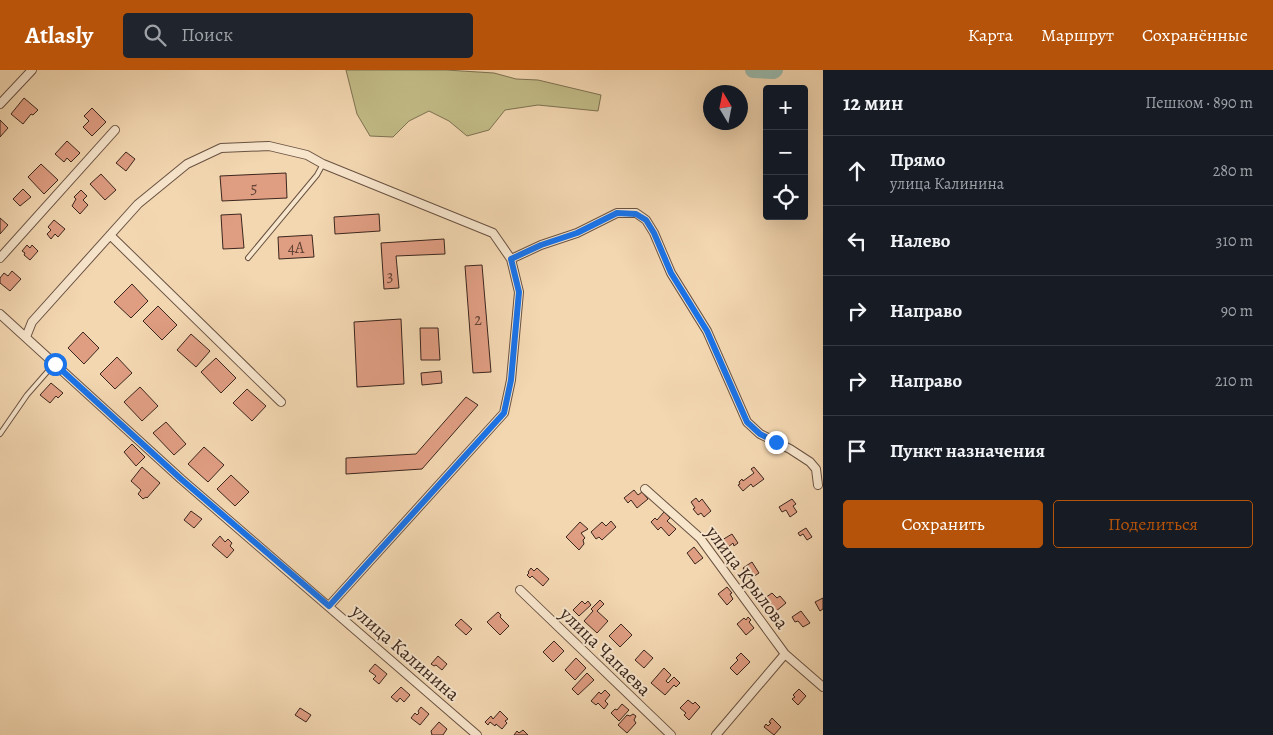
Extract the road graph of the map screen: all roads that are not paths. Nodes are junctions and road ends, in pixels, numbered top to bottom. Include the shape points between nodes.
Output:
1 (32, 70) edge
2 (0, 104) edge
3 (115, 130) dead end
4 (323, 164) junction
5 (110, 236) junction
6 (0, 258) edge
7 (248, 258) dead end
8 (511, 259) junction
9 (0, 314) edge
10 (26, 337) junction
11 (55, 364) junction
12 (281, 402) dead end
13 (0, 434) edge
14 (818, 485) dead end
15 (645, 489) dead end
16 (520, 590) dead end
17 (329, 606) junction
18 (786, 654) junction
19 (823, 687) edge
20 (477, 735) edge
21 (671, 735) edge
22 (716, 735) edge

1 - 2 street
3 - 6 street
4 - 5 street via 307,155 268,146 221,148 187,164 138,204
4 - 7 lane
4 - 8 street via 493,233
5 - 10 street via 32,322
5 - 12 street
8 - 14 street via 617,213 636,214 646,220 671,273 707,331 747,422 760,434 810,462 816,469
8 - 17 street via 519,292 511,380 504,413
9 - 10 street, улица Калинина
10 - 11 street, улица Калинина
11 - 13 lane
11 - 17 street, улица Калинина via 181,479
15 - 18 street, улица Крылова via 700,538
16 - 21 street, улица Чапаева
17 - 20 street, улица Калинина
18 - 19 street, улица Крылова
18 - 22 street

